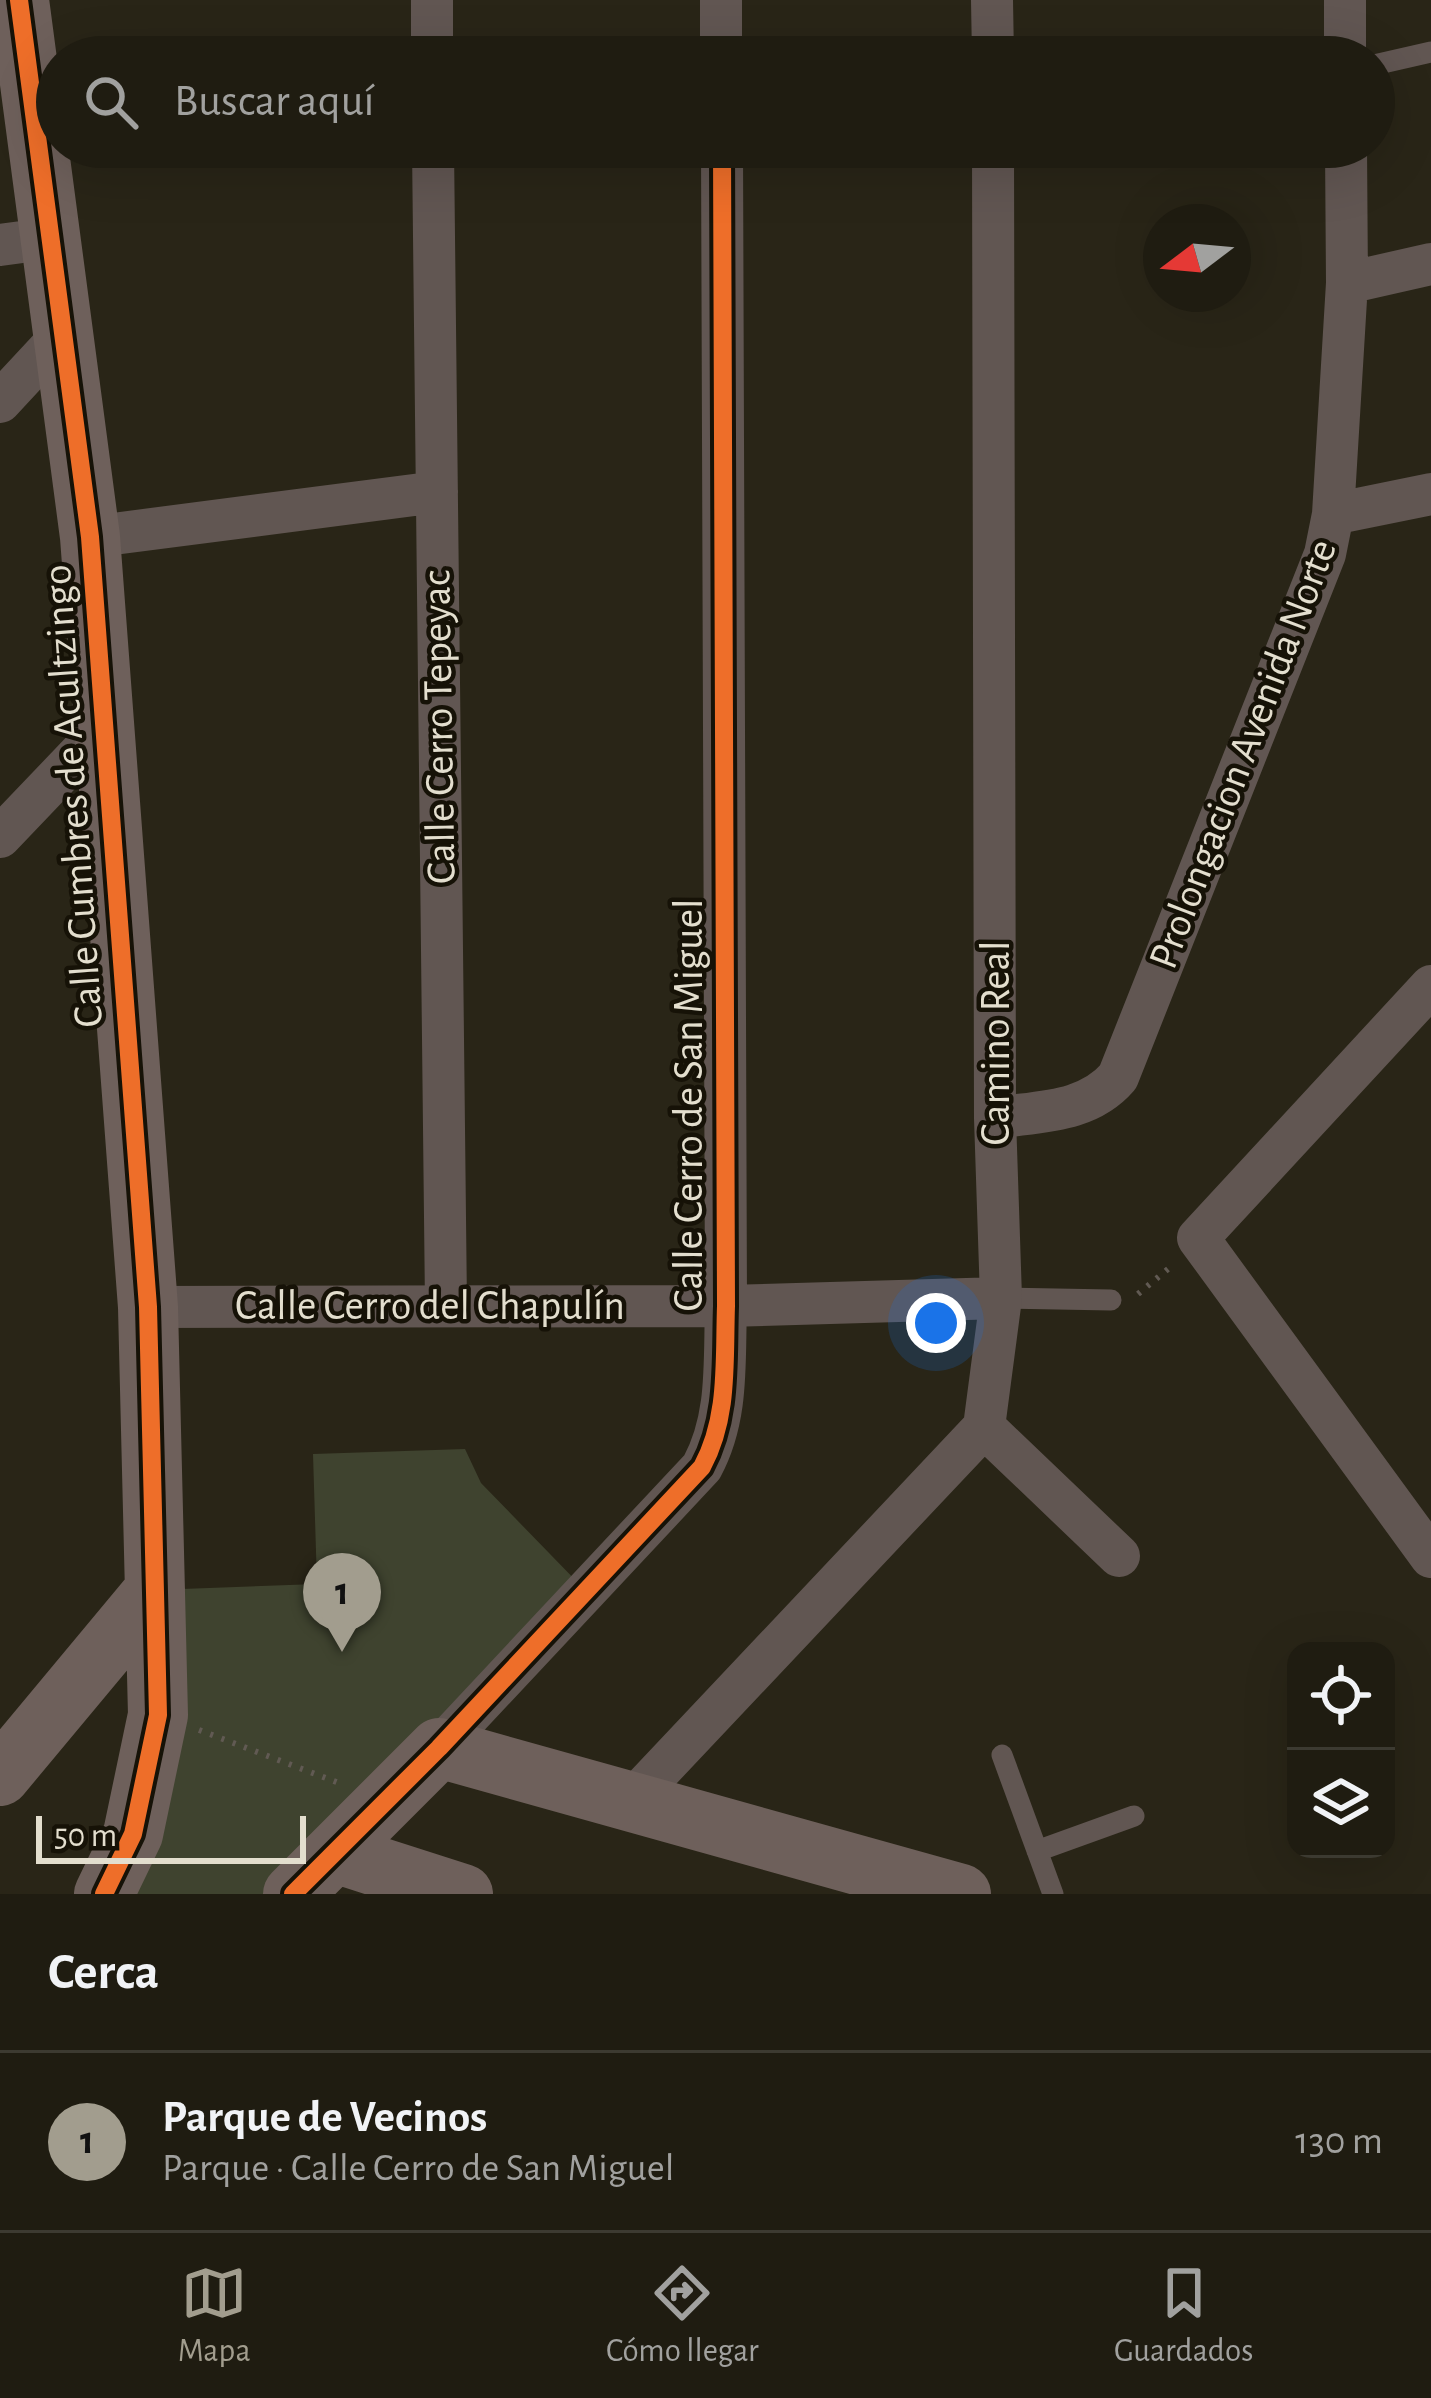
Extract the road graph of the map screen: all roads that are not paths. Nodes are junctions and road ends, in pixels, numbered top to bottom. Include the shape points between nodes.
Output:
1 (20, 0) edge
2 (432, 0) edge
3 (721, 0) edge
4 (992, 0) edge
5 (1345, 0) edge
6 (433, 36) edge
7 (721, 36) edge
8 (993, 36) edge
9 (1346, 36) edge
10 (1431, 52) edge
11 (1395, 60) edge
12 (433, 168) edge
13 (722, 168) edge
14 (993, 168) edge
15 (1346, 168) edge
16 (26, 241) edge
17 (1431, 264) edge
18 (1347, 283) junction
19 (64, 333) junction
20 (0, 402) edge
21 (437, 492) junction
22 (1431, 494) edge
23 (1333, 514) junction
24 (90, 537) junction
25 (105, 728) junction
26 (0, 837) edge
27 (1424, 1010) edge
28 (995, 1118) junction
29 (1001, 1298) junction
30 (1112, 1300) road end
31 (446, 1306) junction
32 (726, 1306) junction
33 (148, 1307) junction
34 (984, 1427) junction
35 (1119, 1556) dead end
36 (1431, 1557) edge
37 (155, 1590) junction
38 (439, 1748) junction
39 (1002, 1755) dead end
40 (0, 1776) edge
41 (633, 1799) junction
42 (1134, 1816) dead end
43 (1037, 1851) junction
44 (335, 1853) junction
45 (104, 1894) edge
46 (293, 1894) edge
47 (463, 1894) edge
48 (961, 1894) edge
49 (1053, 1894) edge

1 - 16 street, Calle Cumbres de Acultzingo
2 - 6 street
3 - 7 street
4 - 8 street
5 - 9 street
10 - 11 lane
12 - 21 street, Calle Cerro Tepeyac
13 - 32 street, Calle Cerro de San Miguel
14 - 28 street, Camino Real
15 - 18 street, Prolongacion Avenida Norte
16 - 19 street, Calle Cumbres de Acultzingo
17 - 18 street
18 - 23 street, Prolongacion Avenida Norte
19 - 20 street
19 - 24 street, Calle Cumbres de Acultzingo
21 - 24 street
21 - 31 street, Calle Cerro Tepeyac
22 - 23 street
23 - 28 street, Prolongacion Avenida Norte via 1325,554 1118,1077 1085,1104
24 - 25 street, Calle Cumbres de Acultzingo
25 - 26 street
25 - 33 street, Calle Cumbres de Acultzingo
27 - 36 street via 1198,1238
28 - 29 street, Camino Real
29 - 30 lane
29 - 32 street, Calle Cerro del Chapulín
29 - 34 street, Camino Real
31 - 32 street, Calle Cerro del Chapulín
31 - 33 street, Calle Cerro del Chapulín
32 - 38 street, Calle Cerro de San Miguel via 723,1411 702,1467
33 - 37 street, Calle Cumbres de Acultzingo
34 - 35 street
34 - 41 street
37 - 40 street
37 - 45 street, Calle Cumbres de Acultzingo via 158,1714 133,1834
38 - 41 street
38 - 44 street, Calle Cerro de San Miguel
39 - 43 lane
41 - 48 street
42 - 43 lane
43 - 49 lane
44 - 46 street, Calle Cerro de San Miguel
44 - 47 street

